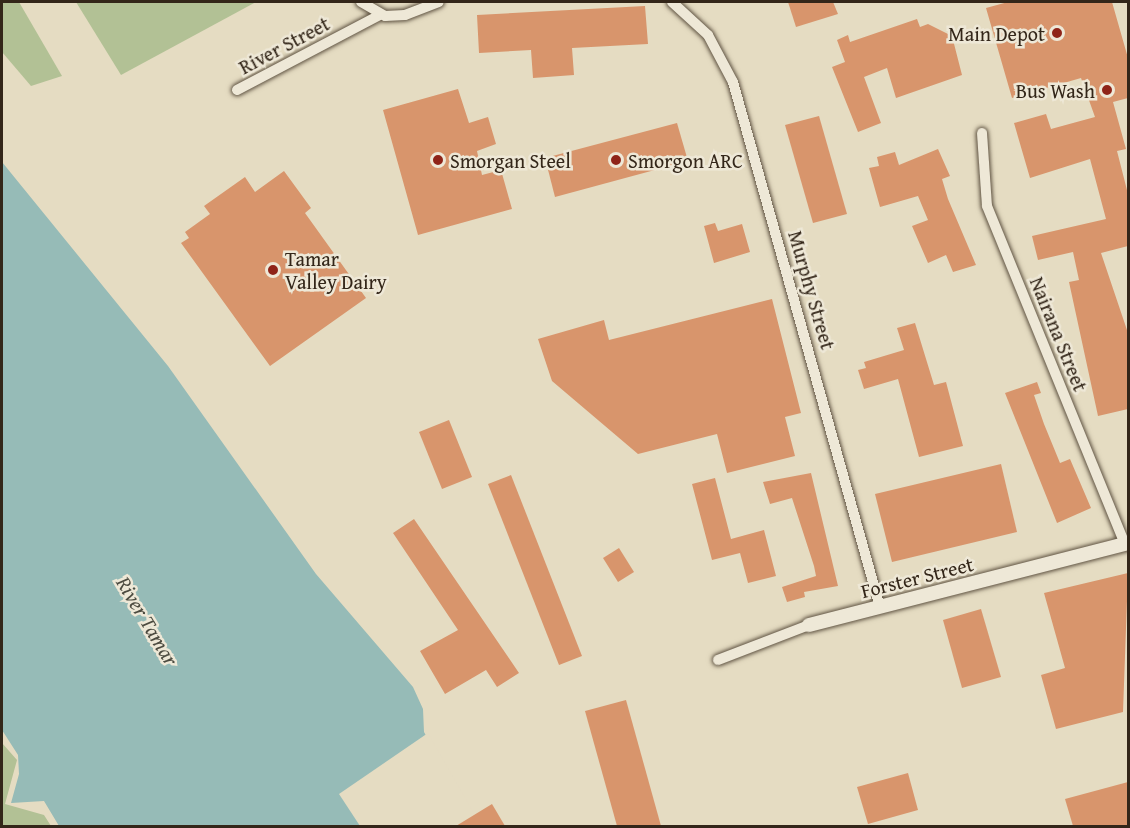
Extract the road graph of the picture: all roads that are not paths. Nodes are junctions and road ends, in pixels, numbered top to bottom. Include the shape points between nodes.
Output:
1 (361, 2) edge
2 (439, 2) edge
3 (672, 2) edge
4 (380, 15) junction
5 (237, 90) dead end
6 (982, 133) dead end
7 (1127, 544) edge
8 (880, 607) junction
9 (809, 625) joint
10 (718, 660) dead end

1 - 4 street
2 - 4 street via 405,15
3 - 8 street, Murphy Street via 708,35 733,82
4 - 5 street, River Street
6 - 7 street, Nairana Street via 987,206
7 - 8 street, Forster Street
8 - 9 street, Forster Street
9 - 10 street, Forster Street

